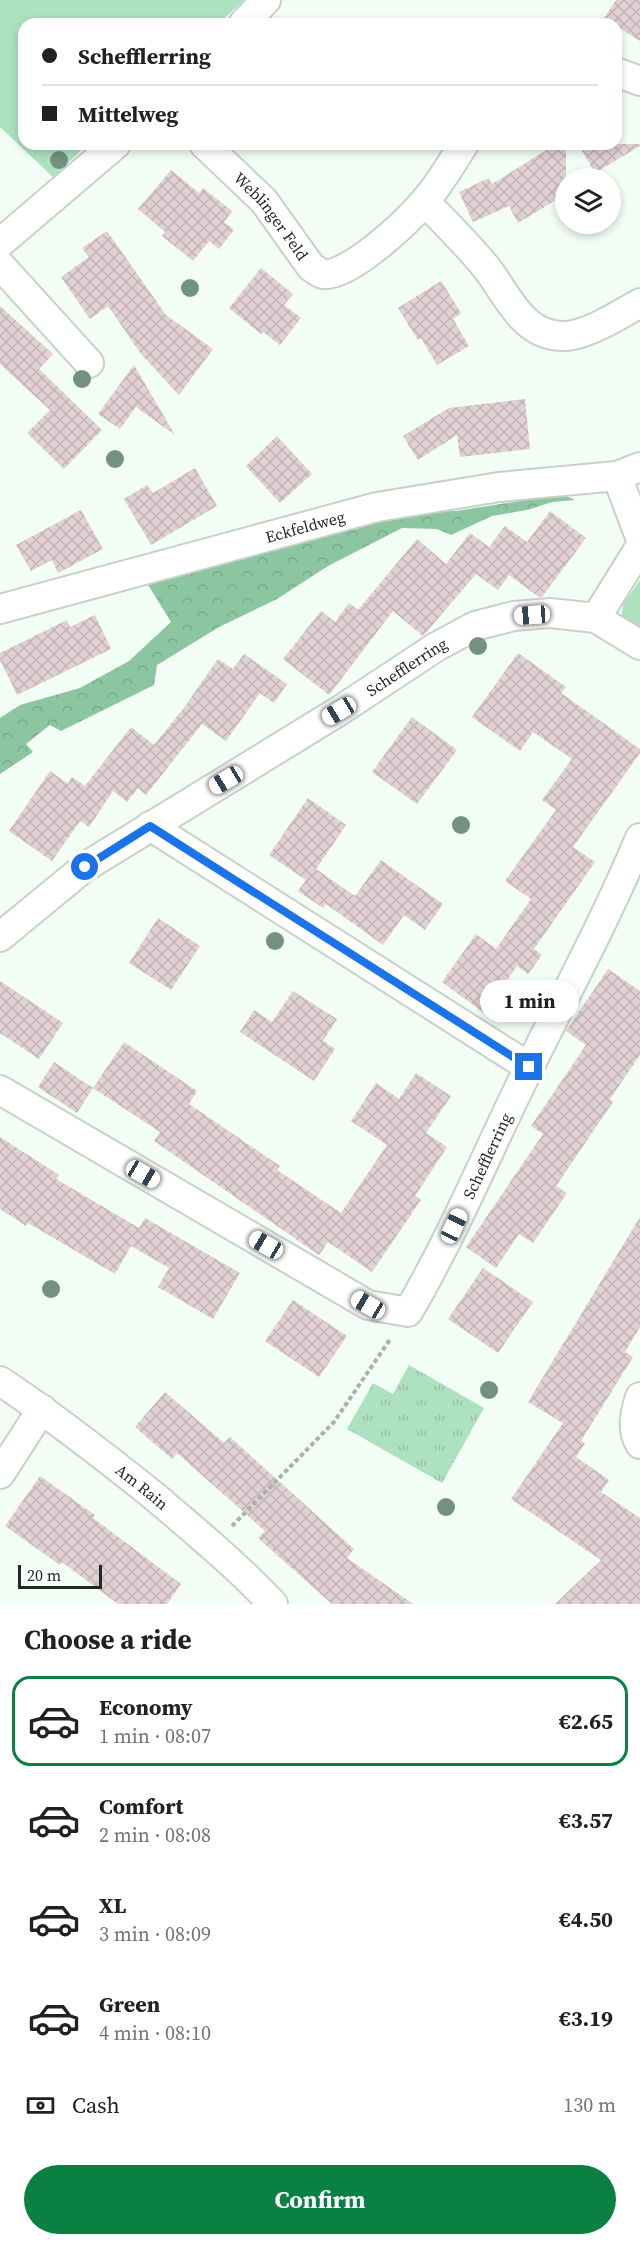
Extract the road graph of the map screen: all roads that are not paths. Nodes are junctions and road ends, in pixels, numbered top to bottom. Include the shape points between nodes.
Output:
1 (266, 0) edge
2 (249, 18) edge
3 (622, 74) edge
4 (640, 81) edge
5 (109, 150) edge
6 (210, 150) edge
7 (460, 150) edge
8 (425, 202) junction
9 (0, 243) edge
10 (0, 266) edge
11 (640, 303) edge
12 (89, 363) dead end
13 (629, 471) edge
14 (640, 537) edge
15 (640, 547) edge
16 (0, 609) edge
17 (596, 618) junction
18 (640, 645) edge
19 (150, 826) junction
20 (640, 838) edge
21 (0, 937) edge
22 (529, 1067) junction
23 (0, 1090) edge
24 (0, 1381) edge
25 (640, 1397) edge
26 (42, 1408) junction
27 (640, 1443) edge
28 (0, 1474) edge
29 (273, 1604) edge

1 - 2 street
3 - 4 street
5 - 9 street
6 - 8 street, Weblinger Feld via 264,201 311,267 323,274 348,266 374,250
7 - 8 street, Weblinger Feld
8 - 11 street via 486,268 517,313 548,334 566,337 585,331
10 - 12 street
13 - 14 street
13 - 16 street, Eckfeldweg via 378,507
15 - 17 street
17 - 18 street, Schefflerring
17 - 19 street, Schefflerring via 550,613 514,616 475,626
19 - 21 street, Schefflerring via 85,867
19 - 22 street
20 - 22 street, Schefflerring
22 - 23 street, Schefflerring via 437,1264 408,1312 368,1305
24 - 26 street, Am Rain
25 - 27 street via 633,1416
26 - 28 street
26 - 29 street, Am Rain via 213,1545

